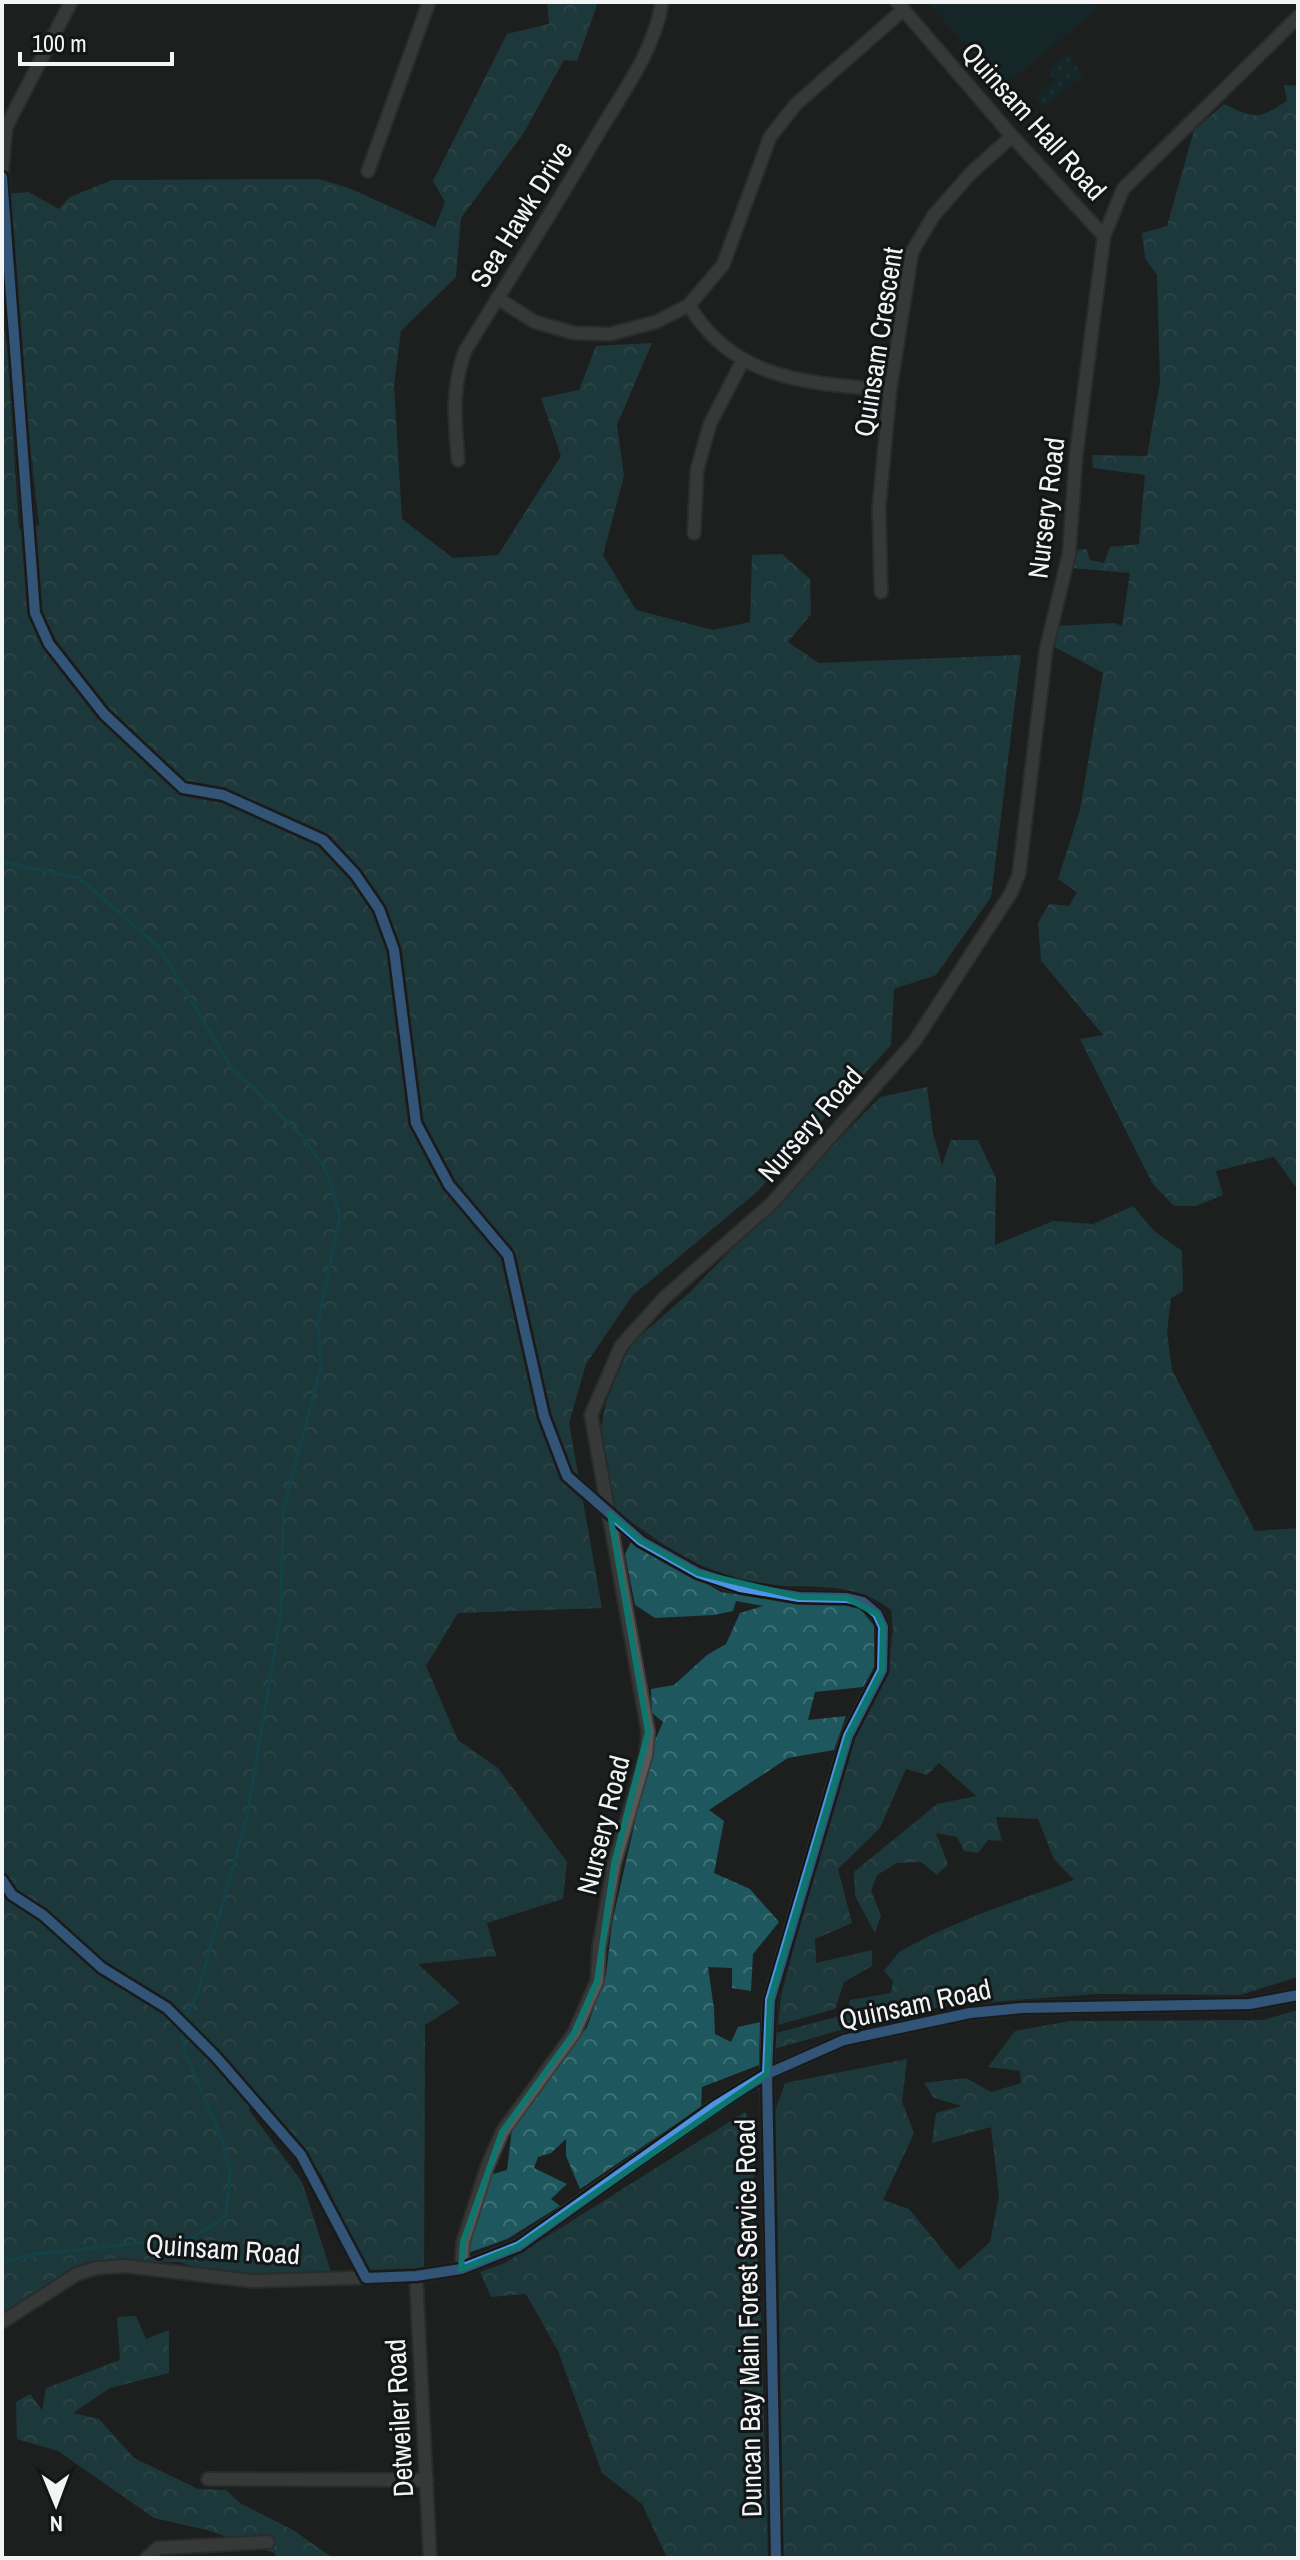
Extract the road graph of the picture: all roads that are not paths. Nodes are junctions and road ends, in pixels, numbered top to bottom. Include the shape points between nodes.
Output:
1 (71, 2) edge
2 (429, 2) edge
3 (662, 2) edge
4 (900, 6) edge
5 (1298, 17) edge
6 (1012, 136) junction
7 (368, 171) dead end
8 (2, 174) edge
9 (1104, 236) junction
10 (497, 298) junction
11 (689, 305) junction
12 (743, 360) junction
13 (890, 390) junction
14 (458, 460) dead end
15 (694, 533) dead end
16 (881, 592) dead end
17 (610, 1514) junction
18 (1298, 1995) edge
19 (767, 2074) junction
20 (461, 2269) junction
21 (416, 2276) junction
22 (2, 2322) edge
23 (208, 2479) dead end
24 (427, 2480) junction
25 (268, 2542) dead end
26 (147, 2558) edge
27 (432, 2558) edge
28 (776, 2558) edge

1 - 8 street, Duncan Bay Main Forest Service Road via 6,127
2 - 7 street
3 - 10 street, Sea Hawk Drive via 648,50
4 - 6 street, Quinsam Hall Road
4 - 11 street via 796,104 770,137 723,265
5 - 9 street, Nursery Road via 1123,189
6 - 9 street, Quinsam Hall Road
6 - 13 street, Quinsam Crescent via 934,215 912,252
8 - 17 street, Duncan Bay Main Forest Service Road via 39,624 104,714 183,788 223,795 323,840 379,909 394,950 416,1123 449,1185 508,1255 544,1416 567,1476
9 - 17 street, Nursery Road via 1069,554 1046,650 1019,874 914,1042 772,1203 664,1298 621,1346 591,1415
10 - 11 street via 535,322 598,334 656,322
10 - 14 street, Sea Hawk Drive via 457,372 453,397
11 - 12 street via 713,336
12 - 13 street via 804,382
12 - 15 street via 710,424 697,470
13 - 16 street, Quinsam Crescent via 879,507
17 - 19 street, Duncan Bay Main Forest Service Road via 641,1541 698,1573 740,1587 863,1602 883,1627 882,1670 848,1736 770,2000
17 - 20 street, Nursery Road via 648,1732 646,1755 614,1864 597,1981 574,2033 502,2132 463,2242
18 - 19 street, Quinsam Road via 1250,2004 970,2013 844,2040
19 - 20 street, Quinsam Road via 519,2246
19 - 28 street, Duncan Bay Main Forest Service Road
20 - 21 street, Quinsam Road
21 - 22 street, Quinsam Road via 252,2281 125,2266 96,2268 77,2274
21 - 24 street, Detweiler Road
23 - 24 street
24 - 27 street, Detweiler Road
25 - 26 street via 158,2548

